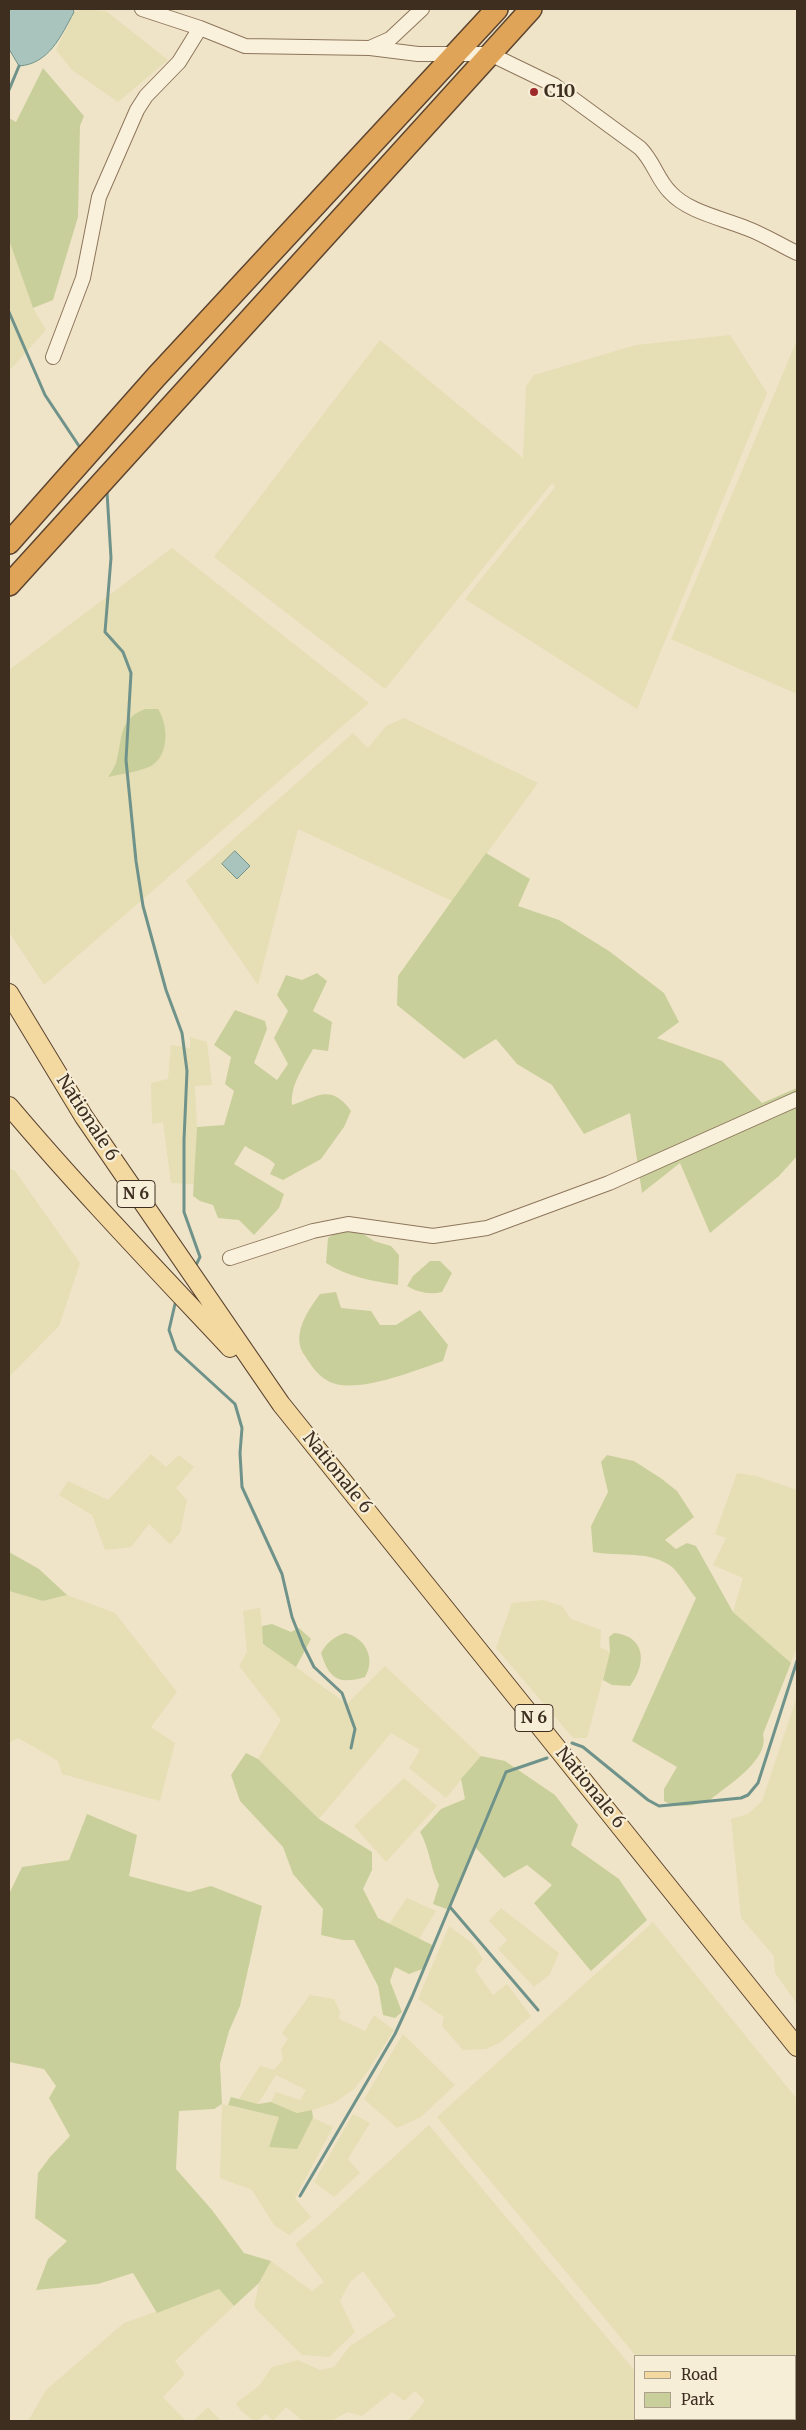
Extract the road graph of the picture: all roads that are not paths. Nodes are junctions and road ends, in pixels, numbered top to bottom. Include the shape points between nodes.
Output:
1 (142, 9) edge
2 (422, 9) edge
3 (497, 9) edge
4 (531, 9) edge
5 (200, 28) junction
6 (370, 48) junction
7 (457, 53) junction
8 (490, 54) junction
9 (797, 253) edge
10 (53, 358) dead end
11 (156, 377) junction
12 (175, 400) junction
13 (9, 529) edge
14 (9, 542) edge
15 (9, 585) edge
16 (9, 599) edge
17 (9, 993) edge
18 (797, 1099) edge
19 (9, 1106) edge
20 (230, 1258) dead end
21 (270, 1390) junction
22 (797, 2047) edge

1 - 5 street
2 - 6 street via 390,39
3 - 7 highway
4 - 8 highway
5 - 6 street via 245,46
5 - 10 street via 179,62 137,110 99,197 83,278
6 - 7 street via 418,54
7 - 8 street
7 - 11 highway
8 - 9 street via 554,85 640,148 651,158 659,178 670,193 711,216 746,228
8 - 12 highway
11 - 13 highway
11 - 14 highway
12 - 15 highway
12 - 16 highway
17 - 21 main road, Nationale 6 / N 6 via 84,1117
18 - 20 street via 609,1184 487,1228 434,1236 348,1224 313,1231
19 - 21 main road, Nationale 6 / N 6 via 63,1170
21 - 22 main road, Nationale 6 / N 6

